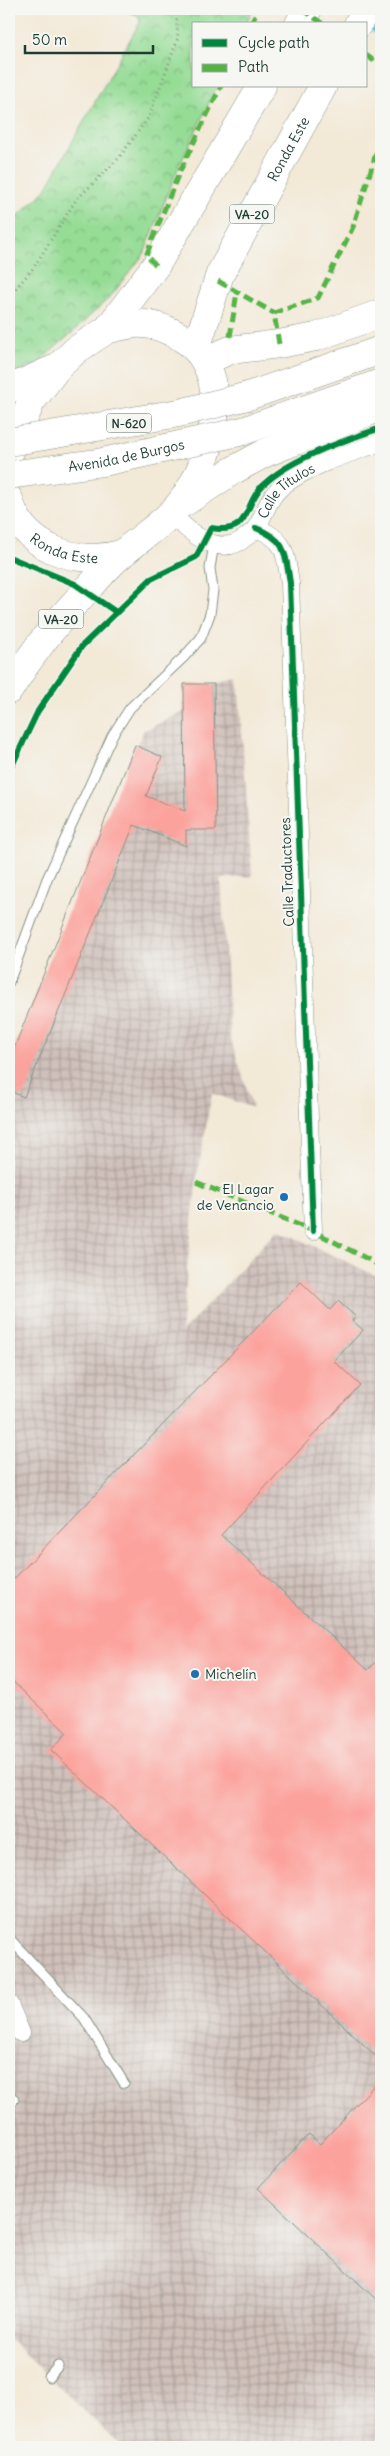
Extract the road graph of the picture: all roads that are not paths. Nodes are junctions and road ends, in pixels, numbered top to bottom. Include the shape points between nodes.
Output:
1 (308, 9) edge
2 (366, 9) edge
3 (300, 22) edge
4 (359, 22) edge
5 (261, 88) edge
6 (322, 88) edge
7 (381, 313) edge
8 (108, 329) junction
9 (381, 350) edge
10 (201, 355) junction
11 (58, 367) junction
12 (381, 383) edge
13 (9, 389) edge
14 (381, 407) edge
15 (9, 442) edge
16 (381, 442) edge
17 (9, 454) edge
18 (9, 475) edge
19 (174, 510) junction
20 (11, 515) edge
21 (256, 528) junction
22 (214, 544) junction
23 (121, 554) junction
24 (9, 690) edge
25 (9, 982) edge
26 (313, 1231) dead end
27 (9, 1938) edge
28 (9, 2004) edge
29 (21, 2033) dead end
30 (124, 2083) dead end
31 (58, 2366) dead end
32 (48, 2377) dead end

1 - 3 highway
2 - 4 highway
5 - 8 highway via 156,265
6 - 10 highway, Ronda Este / VA-20 via 220,274
7 - 10 highway via 316,336
8 - 10 highway via 134,324 160,328 178,335
8 - 11 highway via 76,350
9 - 15 highway, N-620, bridge via 248,396 179,413
10 - 19 highway, Ronda Este / VA-20 via 214,394 214,418 200,472
11 - 13 highway
11 - 17 highway via 31,402
12 - 18 highway, Avenida de Burgos / N-620, bridge via 243,431 103,462
14 - 19 highway via 265,453
16 - 21 street, Calle Títulos via 290,480 272,495
19 - 22 street via 186,529
19 - 23 highway, Ronda Este / VA-20
20 - 23 highway, Ronda Este / VA-20 via 53,550 74,558 96,560
21 - 22 street, Calle Títulos via 242,541 229,545
21 - 26 street, Calle Traductores via 274,535 285,552 290,584
22 - 25 lane via 210,568 213,590 210,614 201,638 130,708 112,736 47,878
23 - 24 highway, Ronda Este / VA-20 via 62,618 26,662
27 - 30 lane via 84,2018
28 - 29 street
31 - 32 lane

